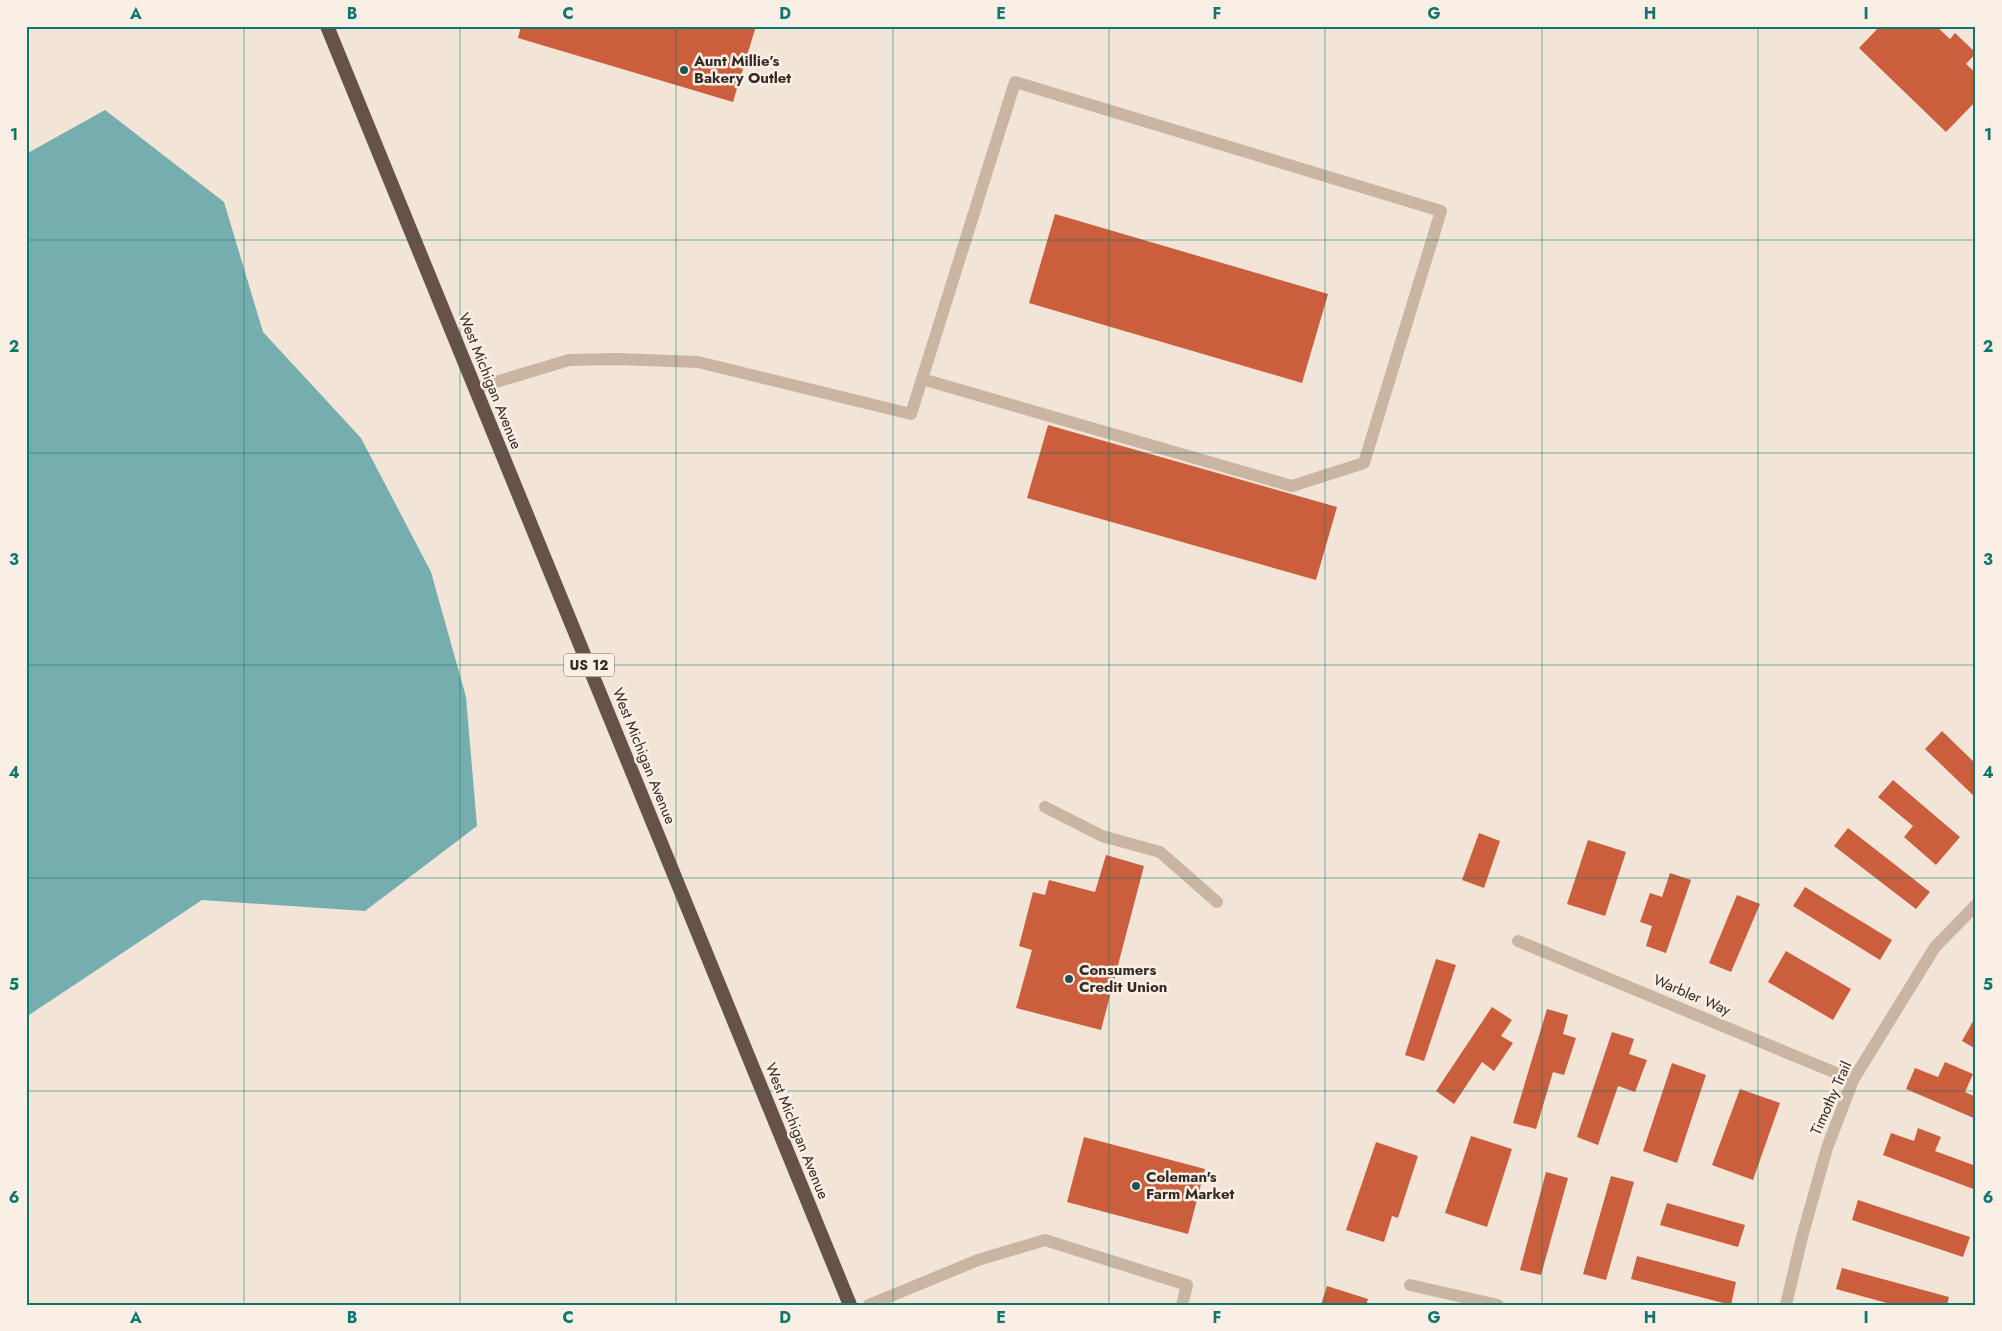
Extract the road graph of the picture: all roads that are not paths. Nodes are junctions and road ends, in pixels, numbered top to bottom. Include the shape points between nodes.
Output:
1 (327, 26) edge
2 (922, 379) junction
3 (476, 388) junction
4 (1044, 807) dead end
5 (1217, 902) dead end
6 (1976, 905) edge
7 (1518, 941) dead end
8 (1854, 1080) junction
9 (1410, 1285) dead end
10 (850, 1305) edge
11 (869, 1305) edge
12 (1182, 1305) edge
13 (1498, 1305) edge
14 (1786, 1305) edge

1 - 3 highway, West Michigan Avenue / US 12
2 - 2 street via 1015,82 1441,210 1364,463 1292,486
2 - 3 street via 911,414 698,362 569,360
3 - 10 highway, West Michigan Avenue / US 12
4 - 5 street via 1102,836 1160,852
6 - 8 street, Timothy Trail via 1935,947
7 - 8 street, Warbler Way
8 - 14 street, Timothy Trail via 1827,1148
9 - 13 street
11 - 12 street via 978,1260 1045,1240 1187,1285

